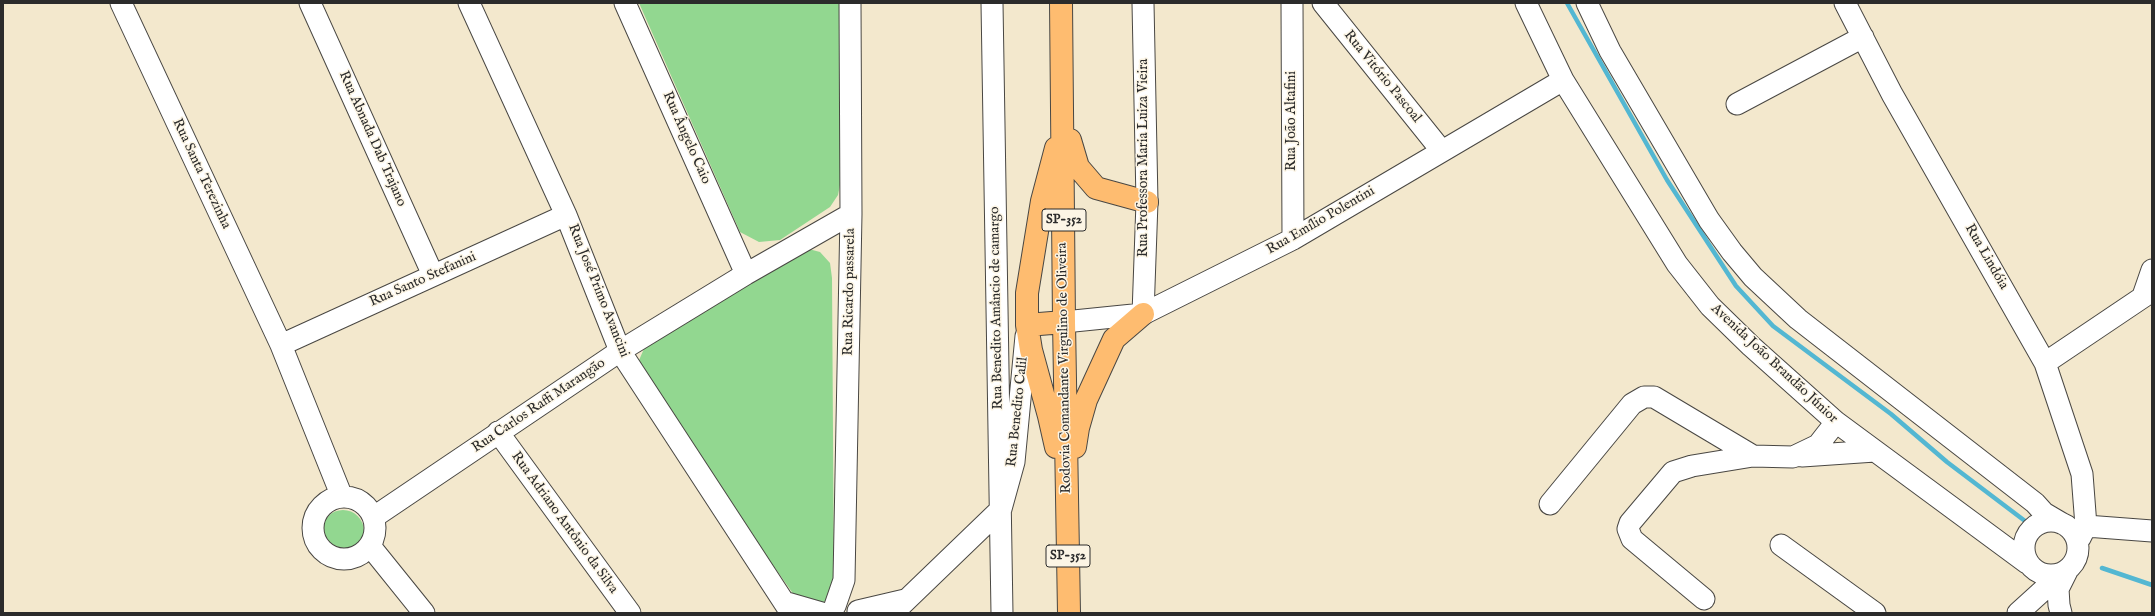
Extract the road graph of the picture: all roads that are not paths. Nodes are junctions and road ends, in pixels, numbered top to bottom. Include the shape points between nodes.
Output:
1 (121, 3) edge
2 (310, 3) edge
3 (469, 3) edge
4 (625, 3) edge
5 (850, 3) edge
6 (992, 3) edge
7 (1061, 3) edge
8 (1143, 3) edge
9 (1292, 3) edge
10 (1322, 3) edge
11 (1526, 3) edge
12 (1587, 3) edge
13 (1845, 3) edge
14 (1863, 37) junction
15 (1563, 80) junction
16 (1737, 104) dead end
17 (1064, 118) junction
18 (1441, 150) junction
19 (1147, 202) junction
20 (851, 214) junction
21 (566, 215) junction
22 (1293, 239) junction
23 (2152, 270) edge
24 (746, 274) junction
25 (433, 276) junction
26 (2148, 294) edge
27 (1143, 314) junction
28 (1064, 322) junction
29 (1027, 325) junction
30 (281, 345) junction
31 (620, 351) junction
32 (2045, 363) junction
33 (1836, 422) junction
34 (498, 432) junction
35 (1875, 451) junction
36 (1753, 456) junction
37 (1793, 457) junction
38 (342, 497) junction
39 (1066, 500) junction
40 (1550, 504) dead end
41 (1001, 509) junction
42 (374, 517) junction
43 (2061, 523) junction
44 (2152, 531) edge
45 (2082, 534) junction
46 (1781, 545) dead end
47 (370, 546) junction
48 (2030, 566) junction
49 (2064, 573) junction
50 (1704, 599) dead end
51 (899, 607) edge
52 (787, 608) edge
53 (843, 611) edge
54 (424, 613) edge
55 (630, 613) edge
56 (1002, 613) edge
57 (1069, 613) edge
58 (1875, 613) edge
59 (2014, 613) edge
60 (2018, 613) edge
61 (2061, 613) edge

1 - 30 street, Rua Santa Terezinha
2 - 25 street, Rua Abnada Dab Trajano
3 - 21 street, Rua José Primo Avancini
4 - 24 street, Rua Ângelo Caio
5 - 20 street, Rua Ricardo passarela
6 - 41 street, Rua Benedito Amâncio de camargo
7 - 17 highway, Rodovia Comandante Virgulino de Oliveira / SP-352
8 - 19 street, Rua Professora Maria Luiza Vieira
9 - 22 street, Rua João Altafini
10 - 18 street, Rua Vitório Pascoal
11 - 15 street, Avenida João Brandão Júnior
12 - 43 street via 1610,51 1709,220 1753,277 1798,319 2035,503 2044,513
13 - 14 street, Rua Lindóia
14 - 16 street
14 - 32 street, Rua Lindóia via 1892,94
15 - 18 street, Rua Emílio Polentini
15 - 33 street, Avenida João Brandão Júnior via 1677,264 1710,306
17 - 19 highway via 1078,167 1096,188
17 - 28 highway, Rodovia Comandante Virgulino de Oliveira / SP-352
17 - 29 highway via 1042,201 1026,293
18 - 22 street, Rua Emílio Polentini
19 - 27 street, Rua Professora Maria Luiza Vieira
20 - 24 street, Rua Carlos Raffi Marangão
20 - 53 street, Rua Ricardo passarela
21 - 25 street, Rua Santo Stefanini
21 - 31 street, Rua José Primo Avancini
22 - 27 street, Rua Emílio Polentini
23 - 26 street
24 - 31 street, Rua Carlos Raffi Marangão
25 - 30 street, Rua Santo Stefanini
26 - 32 street
27 - 28 street, Rua Emílio Polentini
27 - 39 highway via 1114,339 1086,400 1078,428
28 - 29 highway
28 - 39 highway, Rodovia Comandante Virgulino de Oliveira / SP-352
29 - 39 highway
29 - 41 street, Rua Benedito Calil via 1014,462
30 - 38 street, Rua Santa Terezinha
31 - 34 street, Rua Carlos Raffi Marangão
31 - 52 street, Rua José Primo Avancini
32 - 45 street, Rua Lindóia via 2082,474
33 - 35 street, Avenida João Brandão Júnior
33 - 37 street via 1818,445
34 - 42 street, Rua Carlos Raffi Marangão
34 - 55 street, Rua Adriano Antônio da Silva
35 - 37 street
35 - 48 street, Avenida João Brandão Júnior
36 - 37 street
36 - 40 street via 1654,397 1644,397 1632,404
36 - 50 street via 1692,466 1673,472 1630,523 1628,529 1632,539
38 - 42 street via 361,502 369,508
38 - 47 street via 331,499 322,505 316,514 313,534 317,544 328,555 343,560 362,554
39 - 57 highway, Rodovia Comandante Virgulino de Oliveira / SP-352
41 - 51 street
41 - 56 street, Rua Benedito Amâncio de camargo
42 - 47 street via 375,532
43 - 45 street via 2075,535
43 - 48 street via 2042,522 2027,534 2023,544 2024,554
44 - 45 street
45 - 49 street via 2074,564
46 - 58 street
47 - 54 street
48 - 49 street via 2042,575
48 - 59 street
49 - 60 street
49 - 61 street via 2058,589
51 - 53 street
52 - 53 street, Rua José Primo Avancini

